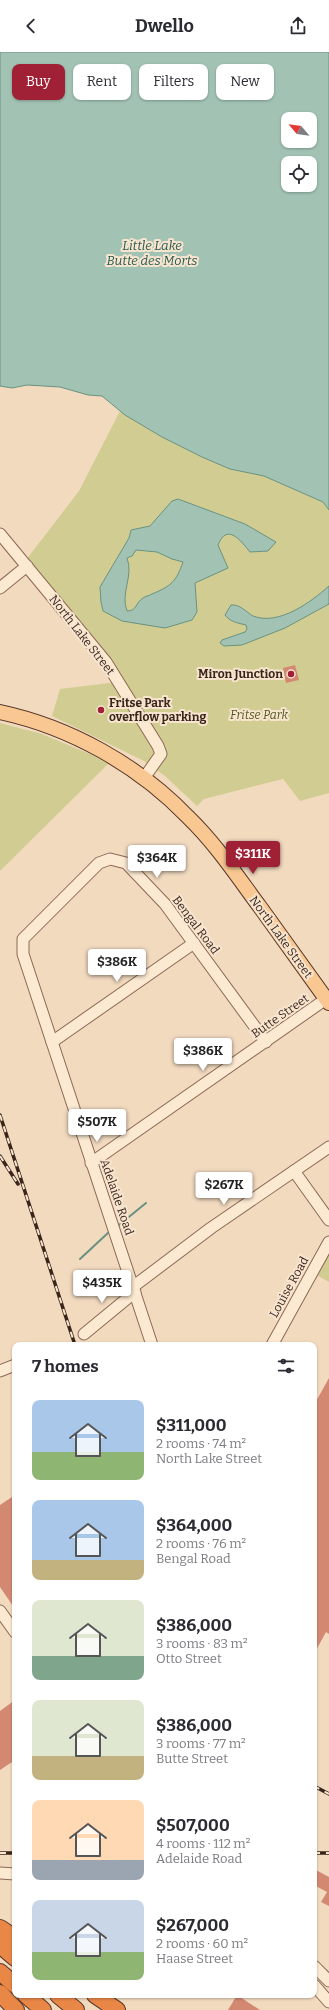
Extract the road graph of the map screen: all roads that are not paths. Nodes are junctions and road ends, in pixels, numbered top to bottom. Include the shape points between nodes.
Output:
1 (0, 534) edge
2 (27, 566) junction
3 (0, 588) edge
4 (0, 712) edge
5 (144, 778) junction
6 (194, 942) junction
7 (22, 943) joint
8 (328, 1001) edge
9 (52, 1042) junction
10 (266, 1042) junction
11 (329, 1146) edge
12 (91, 1163) junction
13 (294, 1171) junction
14 (329, 1220) edge
15 (329, 1242) edge
16 (134, 1289) junction
17 (84, 1334) dead end
18 (151, 1342) edge
19 (274, 1342) edge
20 (12, 1367) edge
21 (0, 1371) edge
22 (0, 1611) edge
23 (12, 1628) edge
24 (0, 1873) edge
25 (12, 1874) edge
26 (0, 1928) edge
27 (12, 1936) edge
28 (0, 1945) edge
29 (12, 1955) edge
30 (317, 1969) edge
31 (0, 1972) edge
32 (329, 1980) edge
33 (12, 1983) edge
34 (317, 1988) edge
35 (0, 1993) edge
36 (29, 1998) edge
37 (62, 1998) edge
38 (99, 1998) edge
39 (329, 2002) edge
40 (16, 2010) edge
41 (43, 2010) edge
42 (76, 2010) edge
43 (117, 2010) edge

1 - 2 street, North Lake Street
2 - 3 street
2 - 5 street, North Lake Street via 106,662 158,746 161,754
4 - 5 main road via 36,722 80,740
5 - 8 main road, North Lake Street via 176,805 210,840
6 - 7 street, Bengal Road via 165,904 130,867 121,861 110,859 94,866 27,934
6 - 9 street
6 - 10 street, Bengal Road
7 - 9 street, Adelaide Road via 23,954
8 - 10 street, Butte Street
9 - 12 street, Adelaide Road
10 - 12 street, Butte Street
11 - 13 street
12 - 16 street, Adelaide Road
13 - 14 street
13 - 16 street via 211,1228
15 - 19 street, Louise Road
16 - 17 street
16 - 18 street, Adelaide Road
20 - 21 street
22 - 23 street
24 - 25 street
26 - 27 highway
28 - 29 highway
30 - 32 street
31 - 33 highway
34 - 39 street
35 - 40 highway
36 - 41 highway
37 - 42 highway
38 - 43 highway

